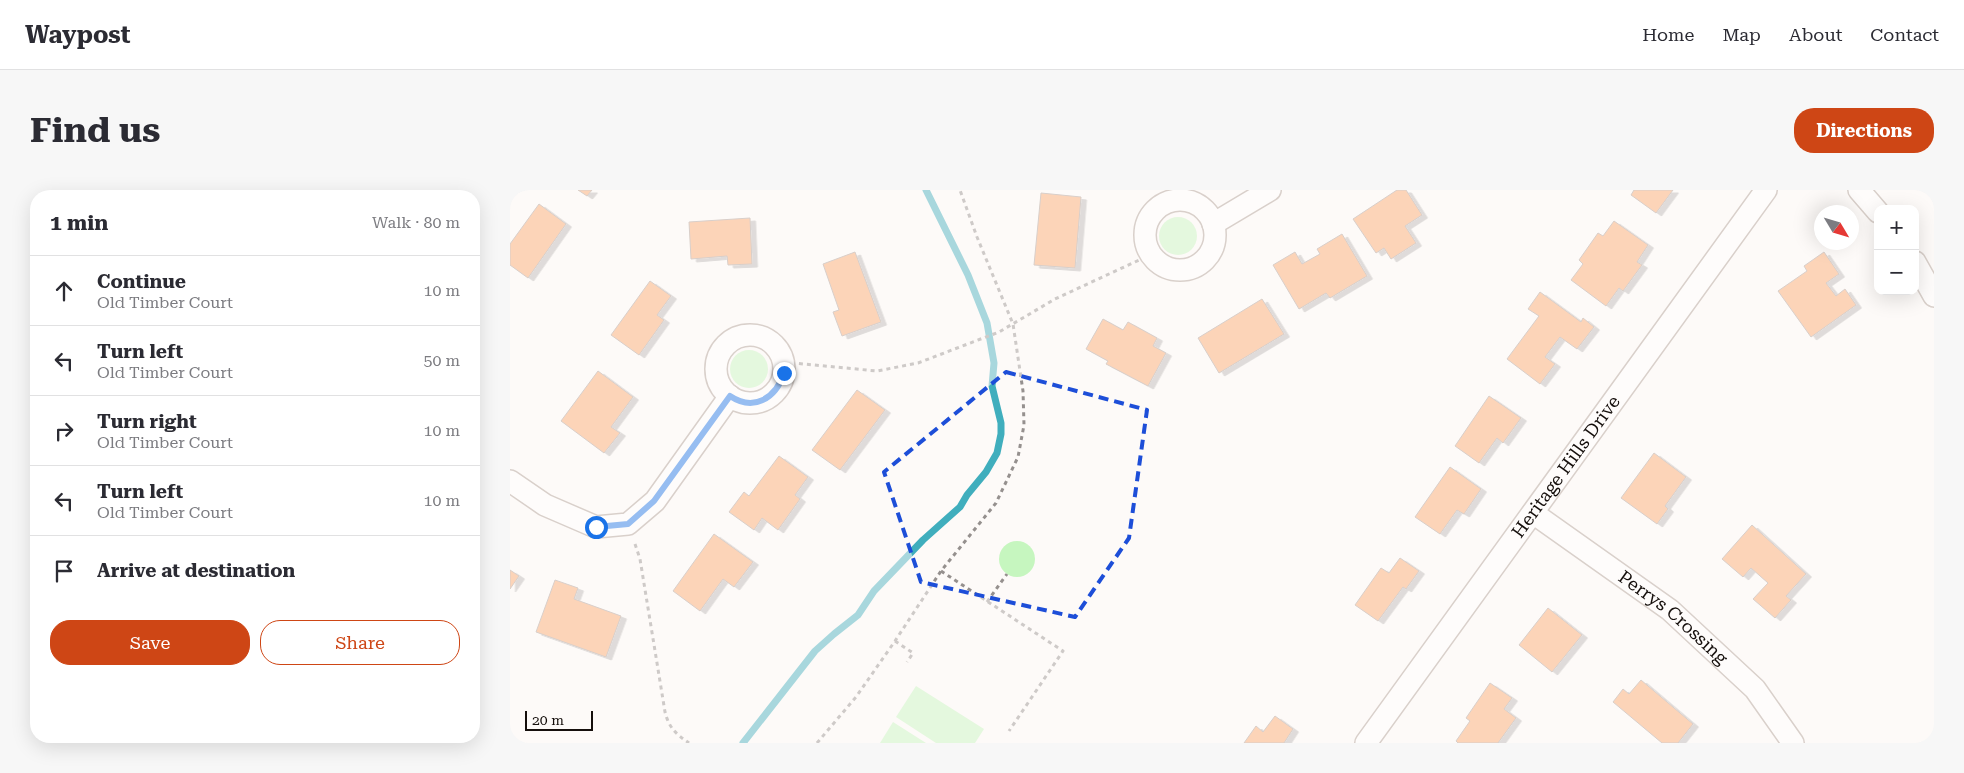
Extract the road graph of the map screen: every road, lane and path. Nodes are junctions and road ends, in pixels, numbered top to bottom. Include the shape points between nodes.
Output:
1 (960, 190) edge
2 (1270, 190) edge
3 (1766, 190) edge
4 (1860, 190) edge
5 (1874, 207) edge
6 (1213, 224) junction
7 (1150, 255) junction
8 (1919, 269) edge
9 (1934, 296) edge
10 (1013, 324) junction
11 (784, 362) junction
12 (730, 396) junction
13 (510, 481) edge
14 (1533, 513) junction
15 (628, 524) junction
16 (940, 571) junction
17 (1006, 574) dead end
18 (987, 602) junction
19 (895, 641) junction
20 (907, 662) dead end
21 (1009, 731) dead end
22 (689, 743) edge
23 (817, 743) edge
24 (1366, 743) edge
25 (1793, 743) edge

1 - 10 path
2 - 6 street
3 - 14 street, Heritage Hills Drive
4 - 5 street
6 - 7 street via 1214,245 1209,256 1190,269 1168,268
6 - 7 street via 1206,210 1196,203 1172,200 1161,205 1152,212 1144,233
7 - 10 path via 1055,299
8 - 9 street
10 - 11 path via 974,343 918,363 877,371
10 - 16 path via 1024,425 1018,457 996,503
11 - 12 street via 780,384 764,400 743,402
11 - 12 street via 780,352 763,337 741,336 731,341 723,348 716,370 718,380
12 - 15 street via 654,501
13 - 15 street via 545,505 596,527
14 - 24 street, Heritage Hills Drive
14 - 25 street, Perrys Crossing via 1670,610 1755,689
15 - 22 path via 640,559 664,712 672,729
16 - 18 path
16 - 19 path
17 - 18 path
18 - 21 path via 1062,651
19 - 20 path via 913,653
19 - 23 path via 856,697

